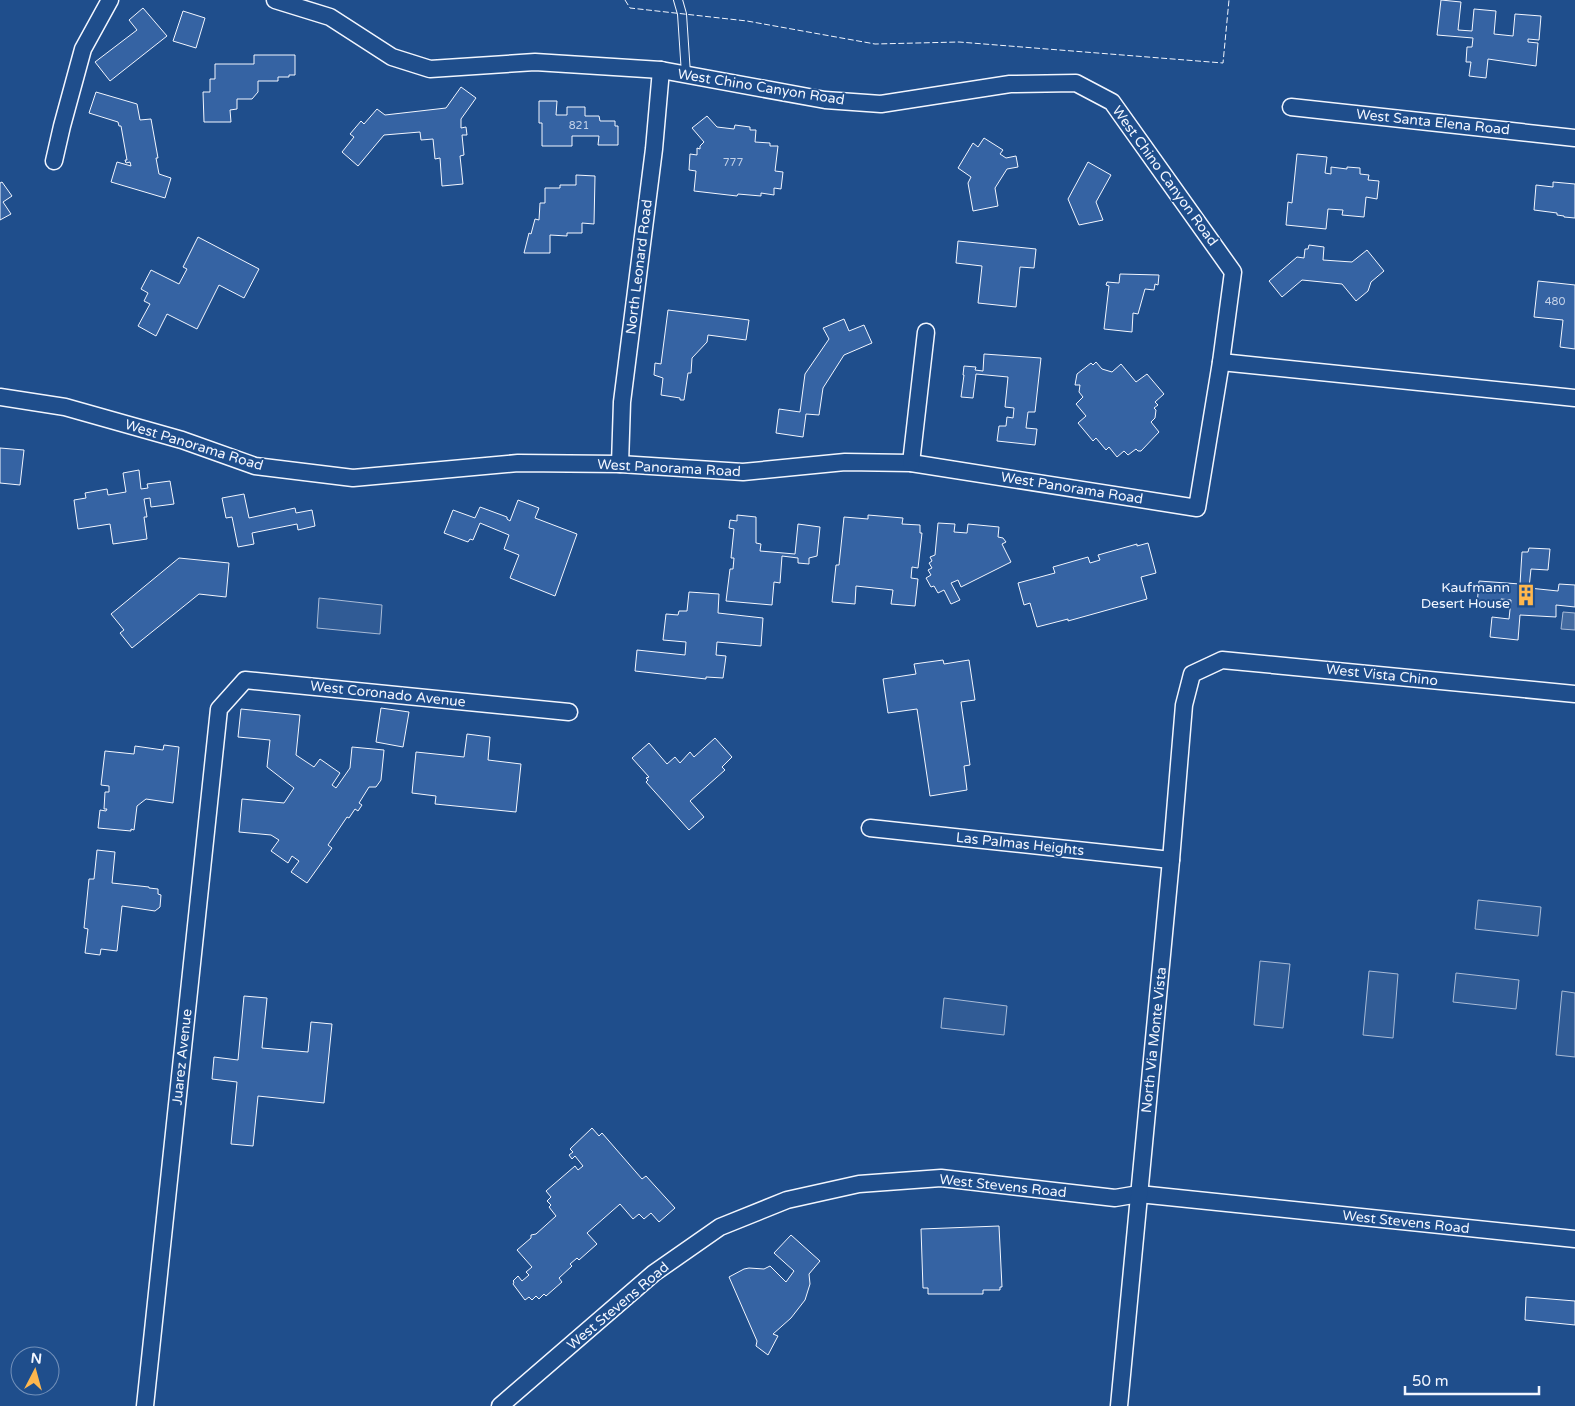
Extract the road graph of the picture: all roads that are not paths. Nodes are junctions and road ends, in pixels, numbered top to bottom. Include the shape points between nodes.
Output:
1 (110, 0) edge
2 (275, 0) edge
3 (678, 0) edge
4 (661, 70) junction
5 (686, 74) junction
6 (1290, 107) dead end
7 (1575, 138) edge
8 (54, 161) dead end
9 (926, 332) dead end
10 (1221, 362) junction
11 (0, 397) edge
12 (1575, 398) edge
13 (911, 463) junction
14 (620, 464) junction
15 (1192, 674) joint
16 (1575, 694) edge
17 (219, 709) joint
18 (570, 712) dead end
19 (870, 828) dead end
20 (1171, 860) junction
21 (1139, 1194) junction
22 (1575, 1239) edge
23 (144, 1406) edge
24 (500, 1406) edge
25 (1119, 1406) edge

1 - 8 street via 83,49
2 - 4 street, West Chino Canyon Road via 330,17 392,57 430,68 535,62
3 - 5 lane
4 - 5 street, West Chino Canyon Road
4 - 14 street, North Leonard Road via 622,402
5 - 10 street, West Chino Canyon Road via 825,100 881,104 1010,84 1076,83 1083,86 1112,102 1233,272
6 - 7 street, West Santa Elena Road
9 - 13 street
10 - 12 street
10 - 13 street, West Panorama Road via 1197,508
11 - 14 street, West Panorama Road via 66,407 182,440 255,466 353,478 518,463
13 - 14 street, West Panorama Road via 845,462 743,472
15 - 16 street, West Vista Chino via 1222,660
15 - 20 street, North Via Monte Vista via 1184,705
17 - 18 street, West Coronado Avenue via 245,680
17 - 23 street, Juarez Avenue
19 - 20 street, Las Palmas Heights
20 - 21 street, North Via Monte Vista
21 - 22 street, West Stevens Road
21 - 24 street, West Stevens Road via 1115,1198 941,1178 859,1184 787,1200 720,1227 654,1273
21 - 25 street, North Via Monte Vista

